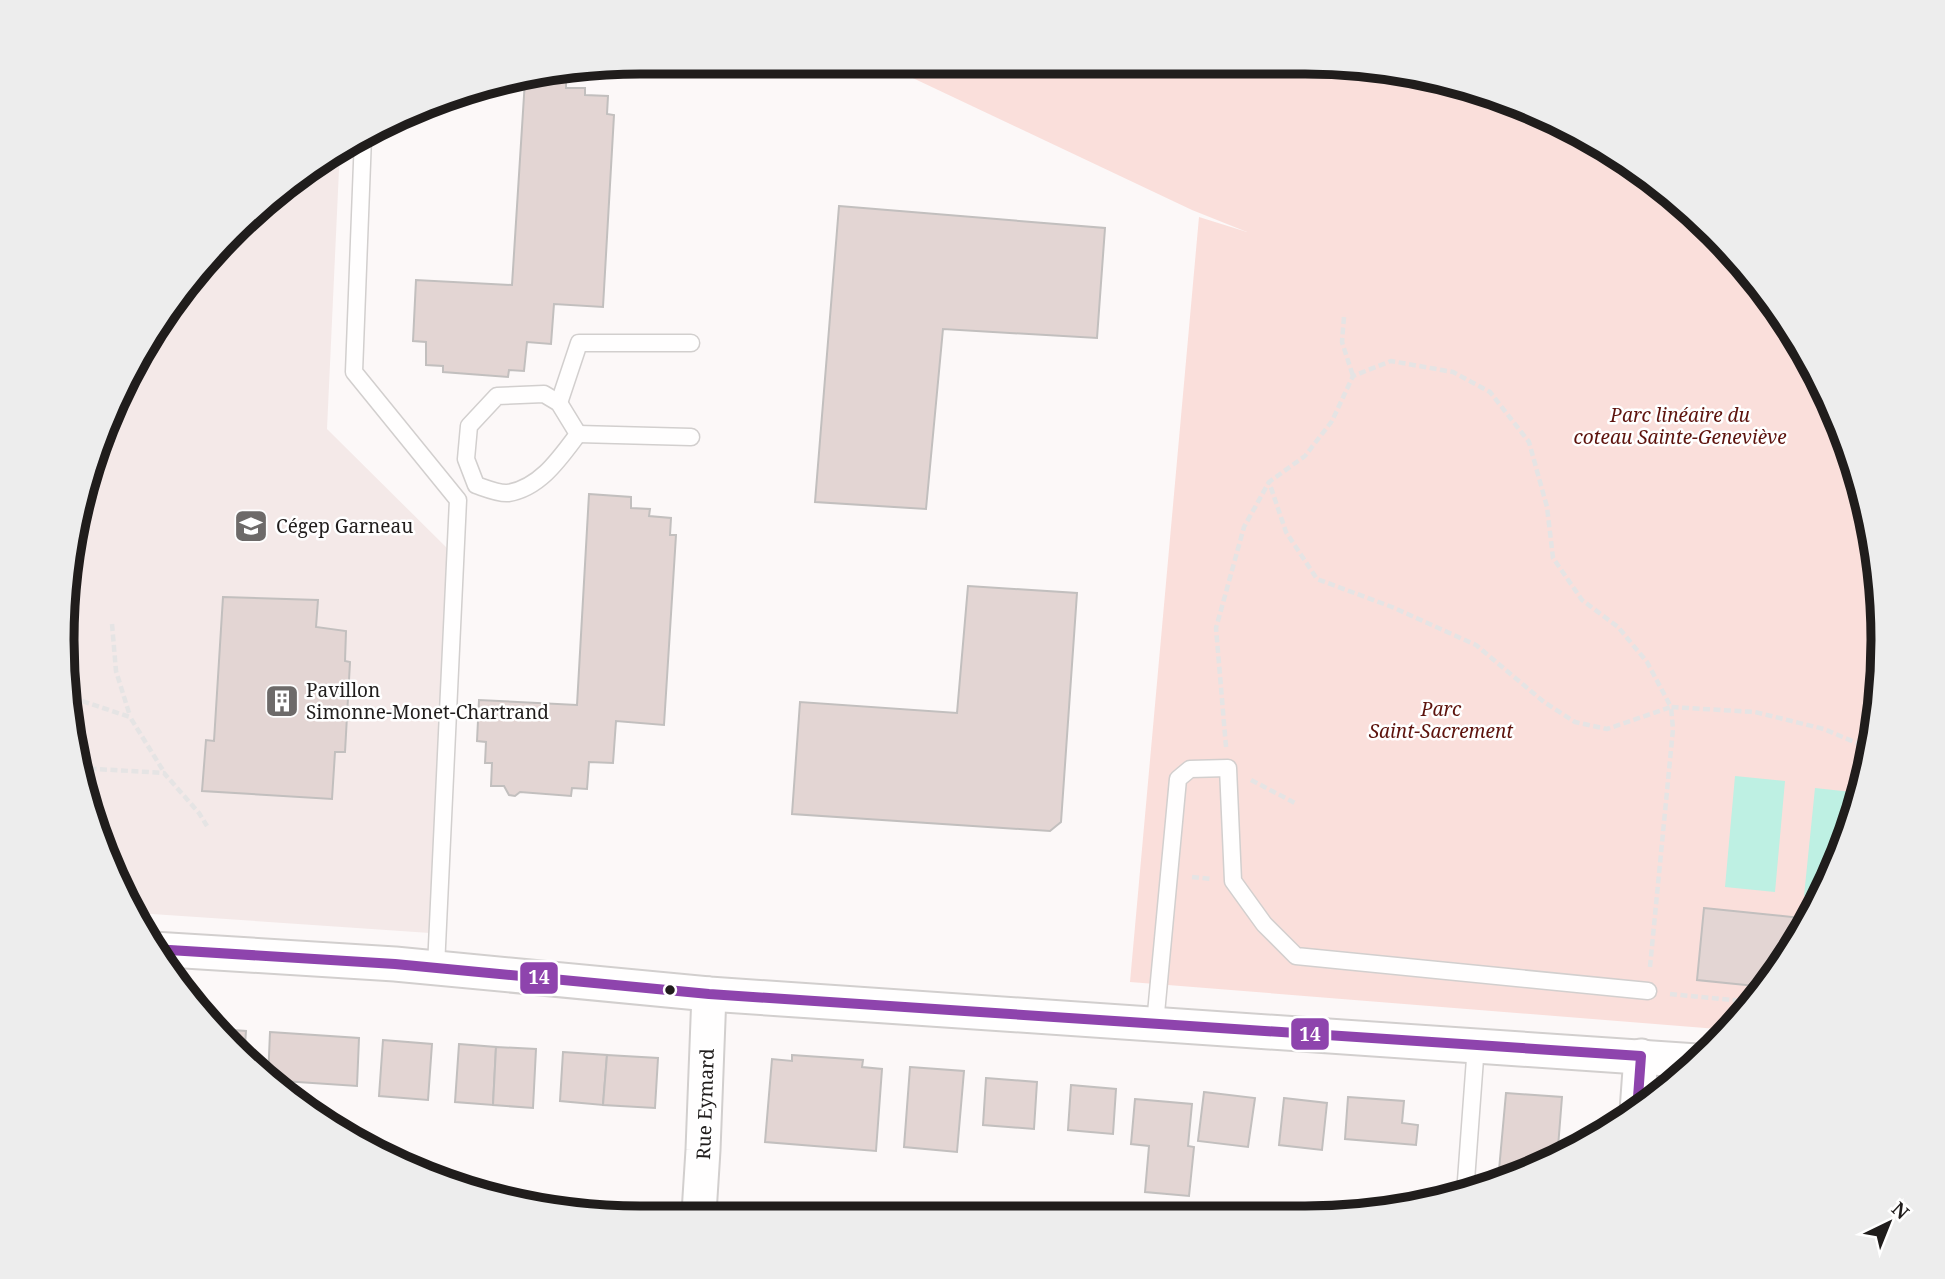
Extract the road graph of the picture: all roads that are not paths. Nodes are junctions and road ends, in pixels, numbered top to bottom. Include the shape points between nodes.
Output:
1 (363, 146) edge
2 (691, 343) dead end
3 (559, 403) junction
4 (578, 434) junction
5 (691, 437) dead end
6 (476, 485) junction
7 (458, 500) junction
8 (166, 950) edge
9 (436, 967) junction
10 (1648, 991) road end
11 (709, 994) junction
12 (1155, 1024) junction
13 (1476, 1045) junction
14 (1641, 1056) junction
15 (1685, 1060) edge
16 (1638, 1097) edge
17 (1466, 1182) edge
18 (700, 1206) edge

1 - 7 lane via 354,372
2 - 3 lane via 579,343
3 - 4 lane
3 - 6 lane via 544,394 498,396 469,426 466,459
4 - 5 lane
4 - 6 lane via 560,460 532,484 506,494
6 - 7 lane
7 - 9 lane
8 - 9 street
9 - 11 street
10 - 12 lane via 1296,956 1264,924 1233,881 1228,768 1190,769 1178,779
11 - 12 street
11 - 18 street, Rue Eymard
12 - 13 street
13 - 14 street
13 - 17 lane
14 - 15 street
14 - 16 street

